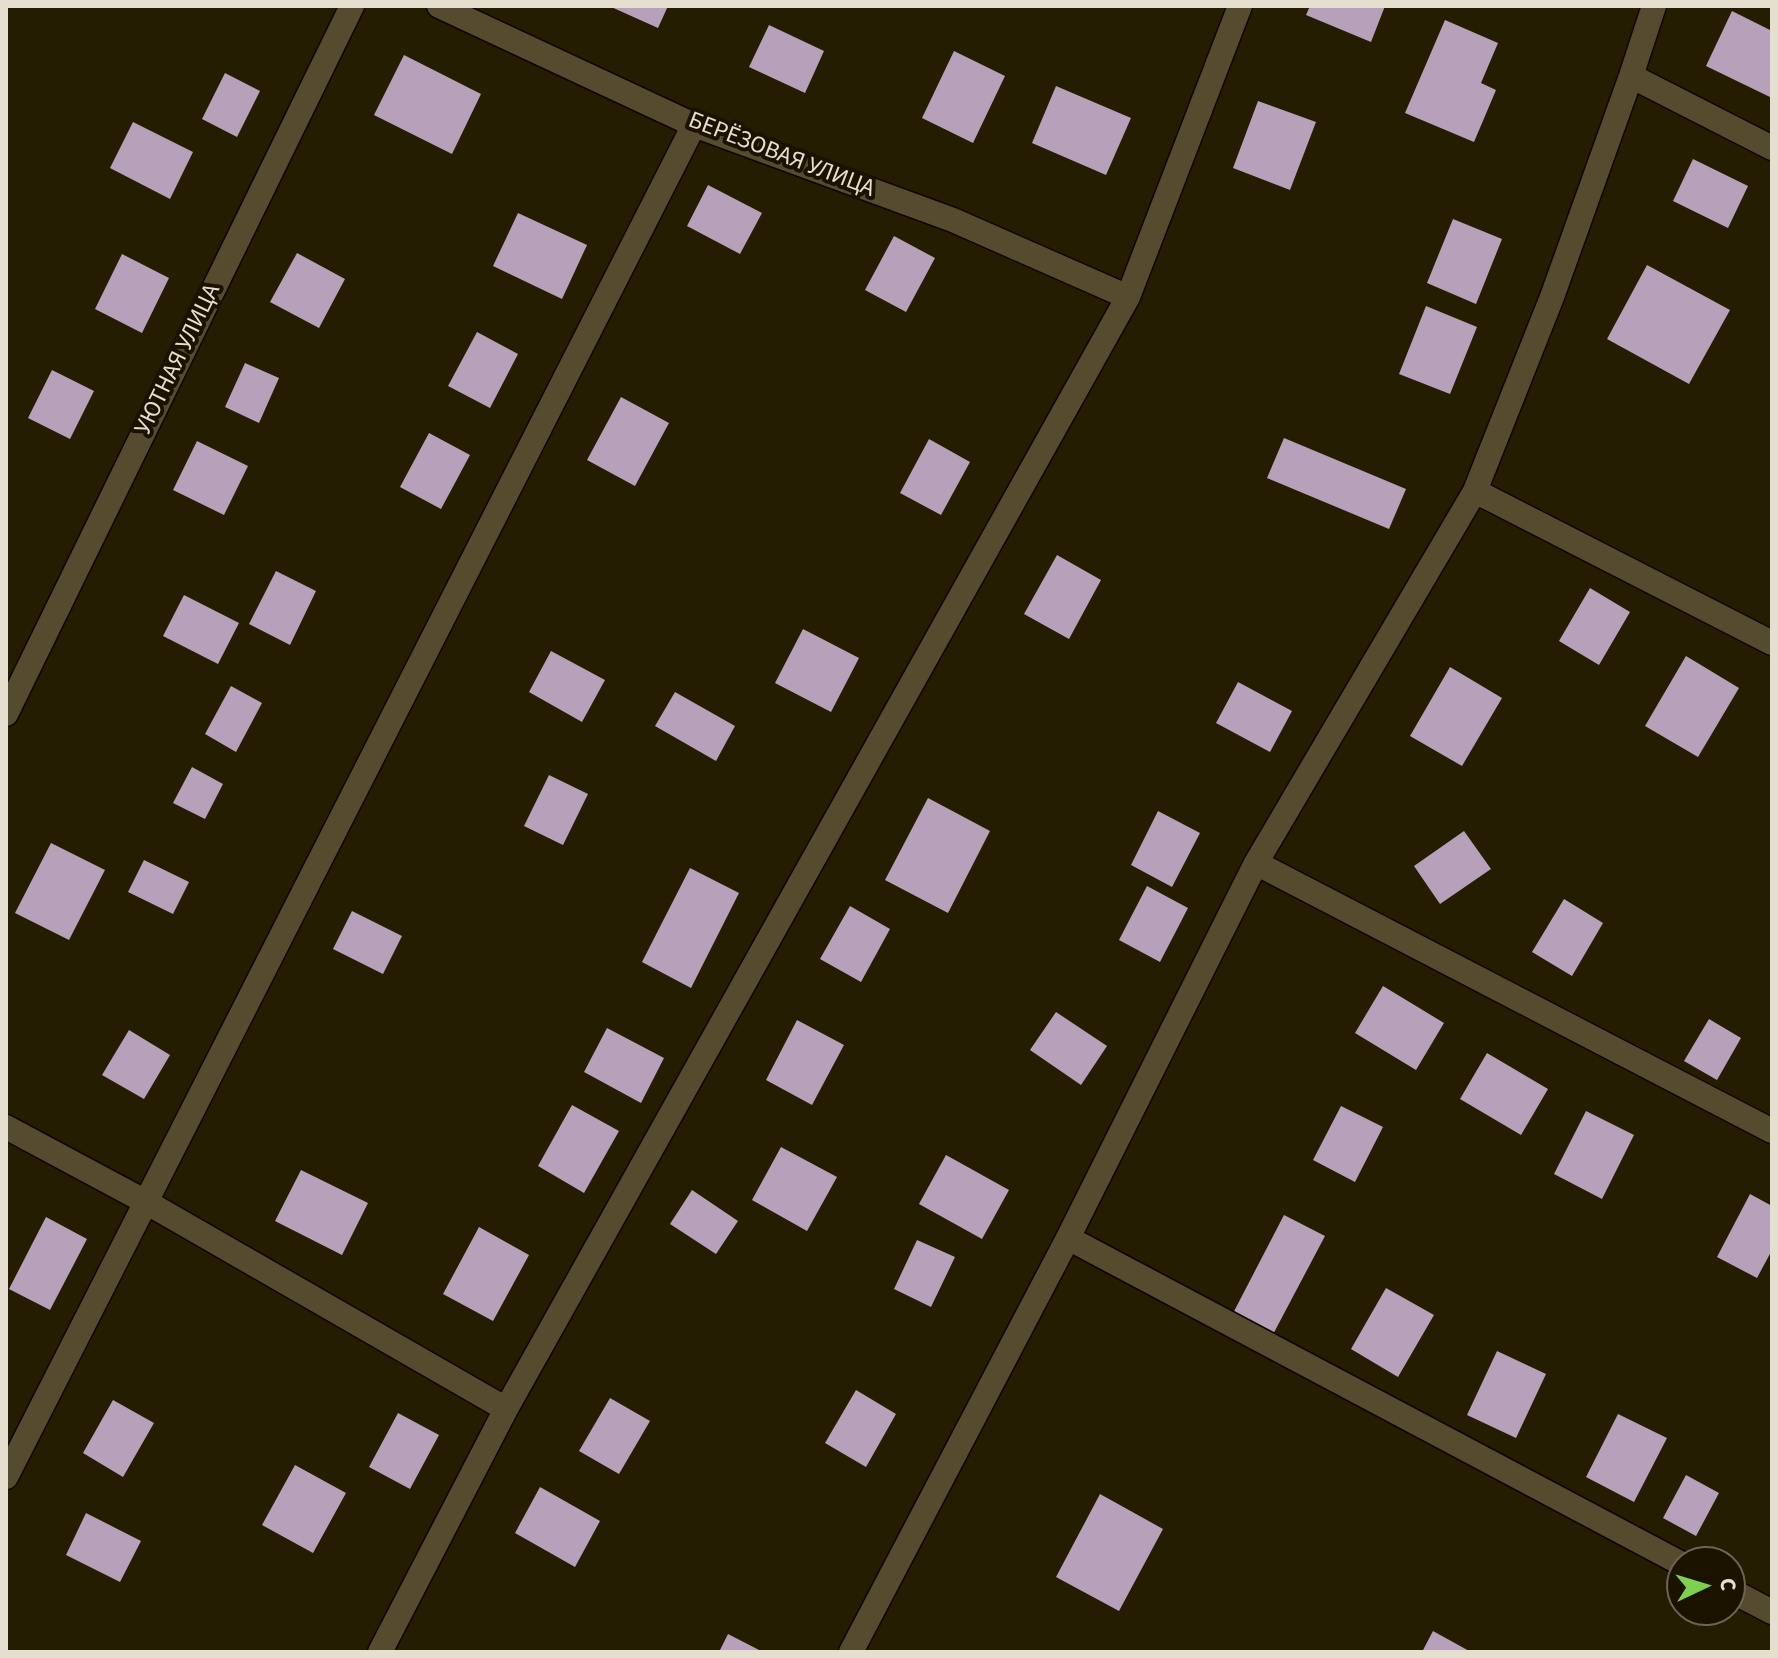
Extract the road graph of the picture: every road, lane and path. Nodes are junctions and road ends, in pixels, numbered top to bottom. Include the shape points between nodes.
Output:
1 (352, 6) edge
2 (439, 6) edge
3 (1240, 6) edge
4 (1654, 6) edge
5 (1631, 76) junction
6 (694, 125) junction
7 (1772, 148) edge
8 (1128, 297) junction
9 (1475, 491) junction
10 (1772, 643) edge
11 (6, 714) edge
12 (1256, 863) junction
13 (6, 1127) edge
14 (1772, 1131) edge
15 (146, 1202) junction
16 (1068, 1238) junction
17 (506, 1409) junction
18 (6, 1477) edge
19 (1666, 1556) edge
20 (1746, 1598) edge
21 (1772, 1612) edge
22 (380, 1652) edge
23 (851, 1652) edge

1 - 11 street, УЮТНАЯ УЛИЦА
2 - 6 street, БЕРЁЗОВАЯ УЛИЦА
3 - 8 street
4 - 5 street
5 - 7 street
5 - 9 street
6 - 8 street, БЕРЁЗОВАЯ УЛИЦА via 953,220
6 - 15 street
8 - 17 street
9 - 10 street
9 - 12 street
12 - 14 street
12 - 16 street
13 - 15 street
15 - 17 street
15 - 18 street
16 - 19 street
16 - 23 street
17 - 22 street
20 - 21 street

